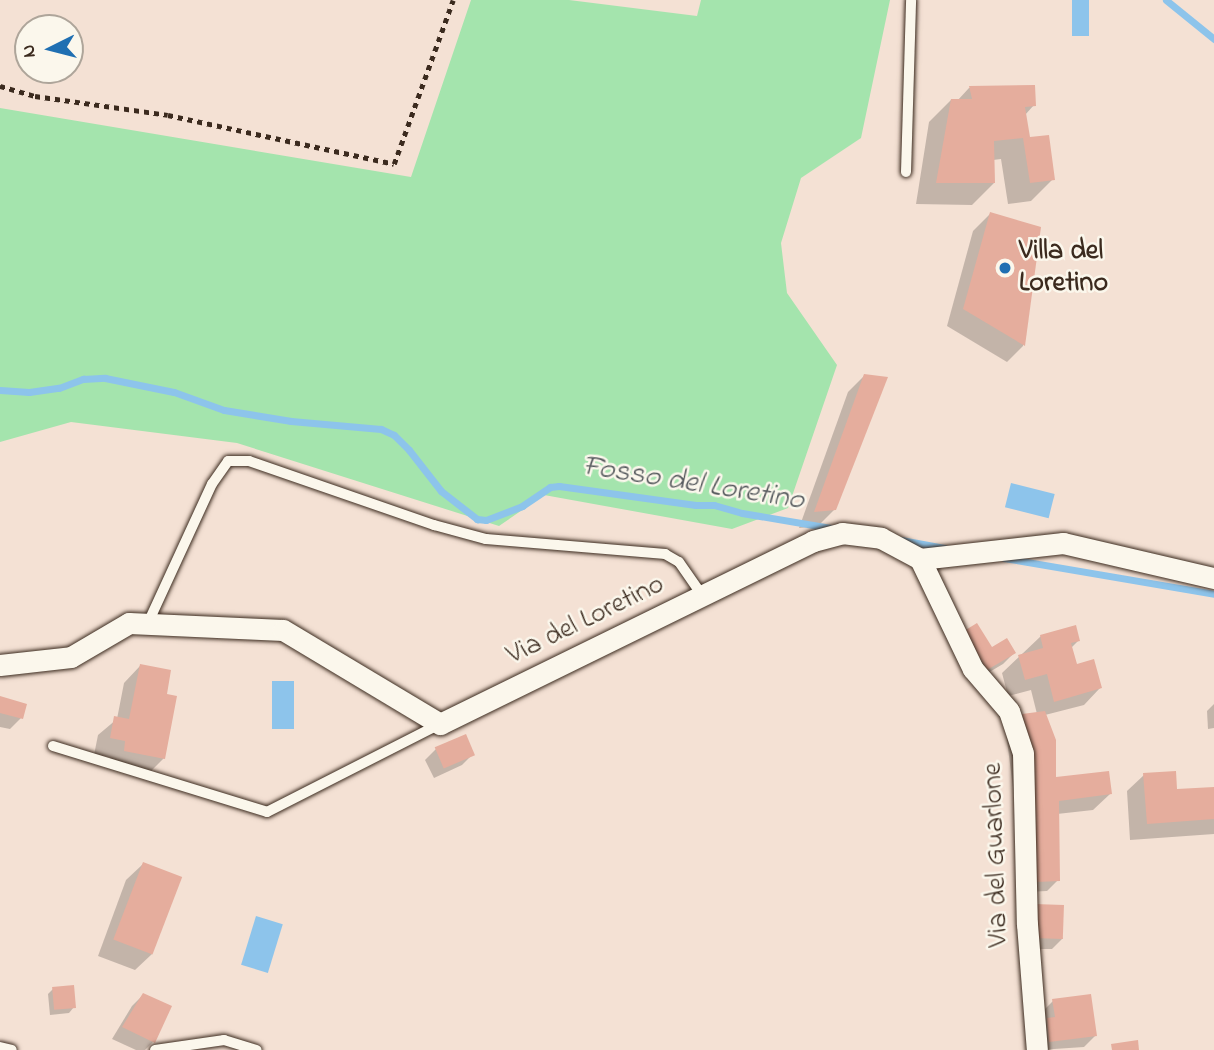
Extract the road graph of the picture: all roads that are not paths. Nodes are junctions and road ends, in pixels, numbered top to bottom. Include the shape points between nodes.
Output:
1 (911, 0) edge
2 (906, 172) dead end
3 (920, 559) junction
4 (1214, 578) edge
5 (702, 595) junction
6 (148, 623) junction
7 (0, 665) edge
8 (440, 724) junction
9 (53, 746) dead end
10 (0, 1047) edge
11 (12, 1050) edge
12 (155, 1050) edge
13 (257, 1050) edge
14 (1037, 1050) edge

1 - 2 lane
3 - 4 street via 1063,543
3 - 5 street, Via del Loretino via 881,538 842,533 813,541
3 - 14 street, Via del Guarlone via 972,669 1009,711 1023,753 1027,924
5 - 6 lane via 679,562 665,554 486,539 249,461 228,461 212,484
5 - 8 street, Via del Loretino
6 - 7 street via 129,623 71,657
6 - 8 street via 283,630
8 - 9 lane via 267,812
10 - 11 lane
12 - 13 lane via 225,1040

